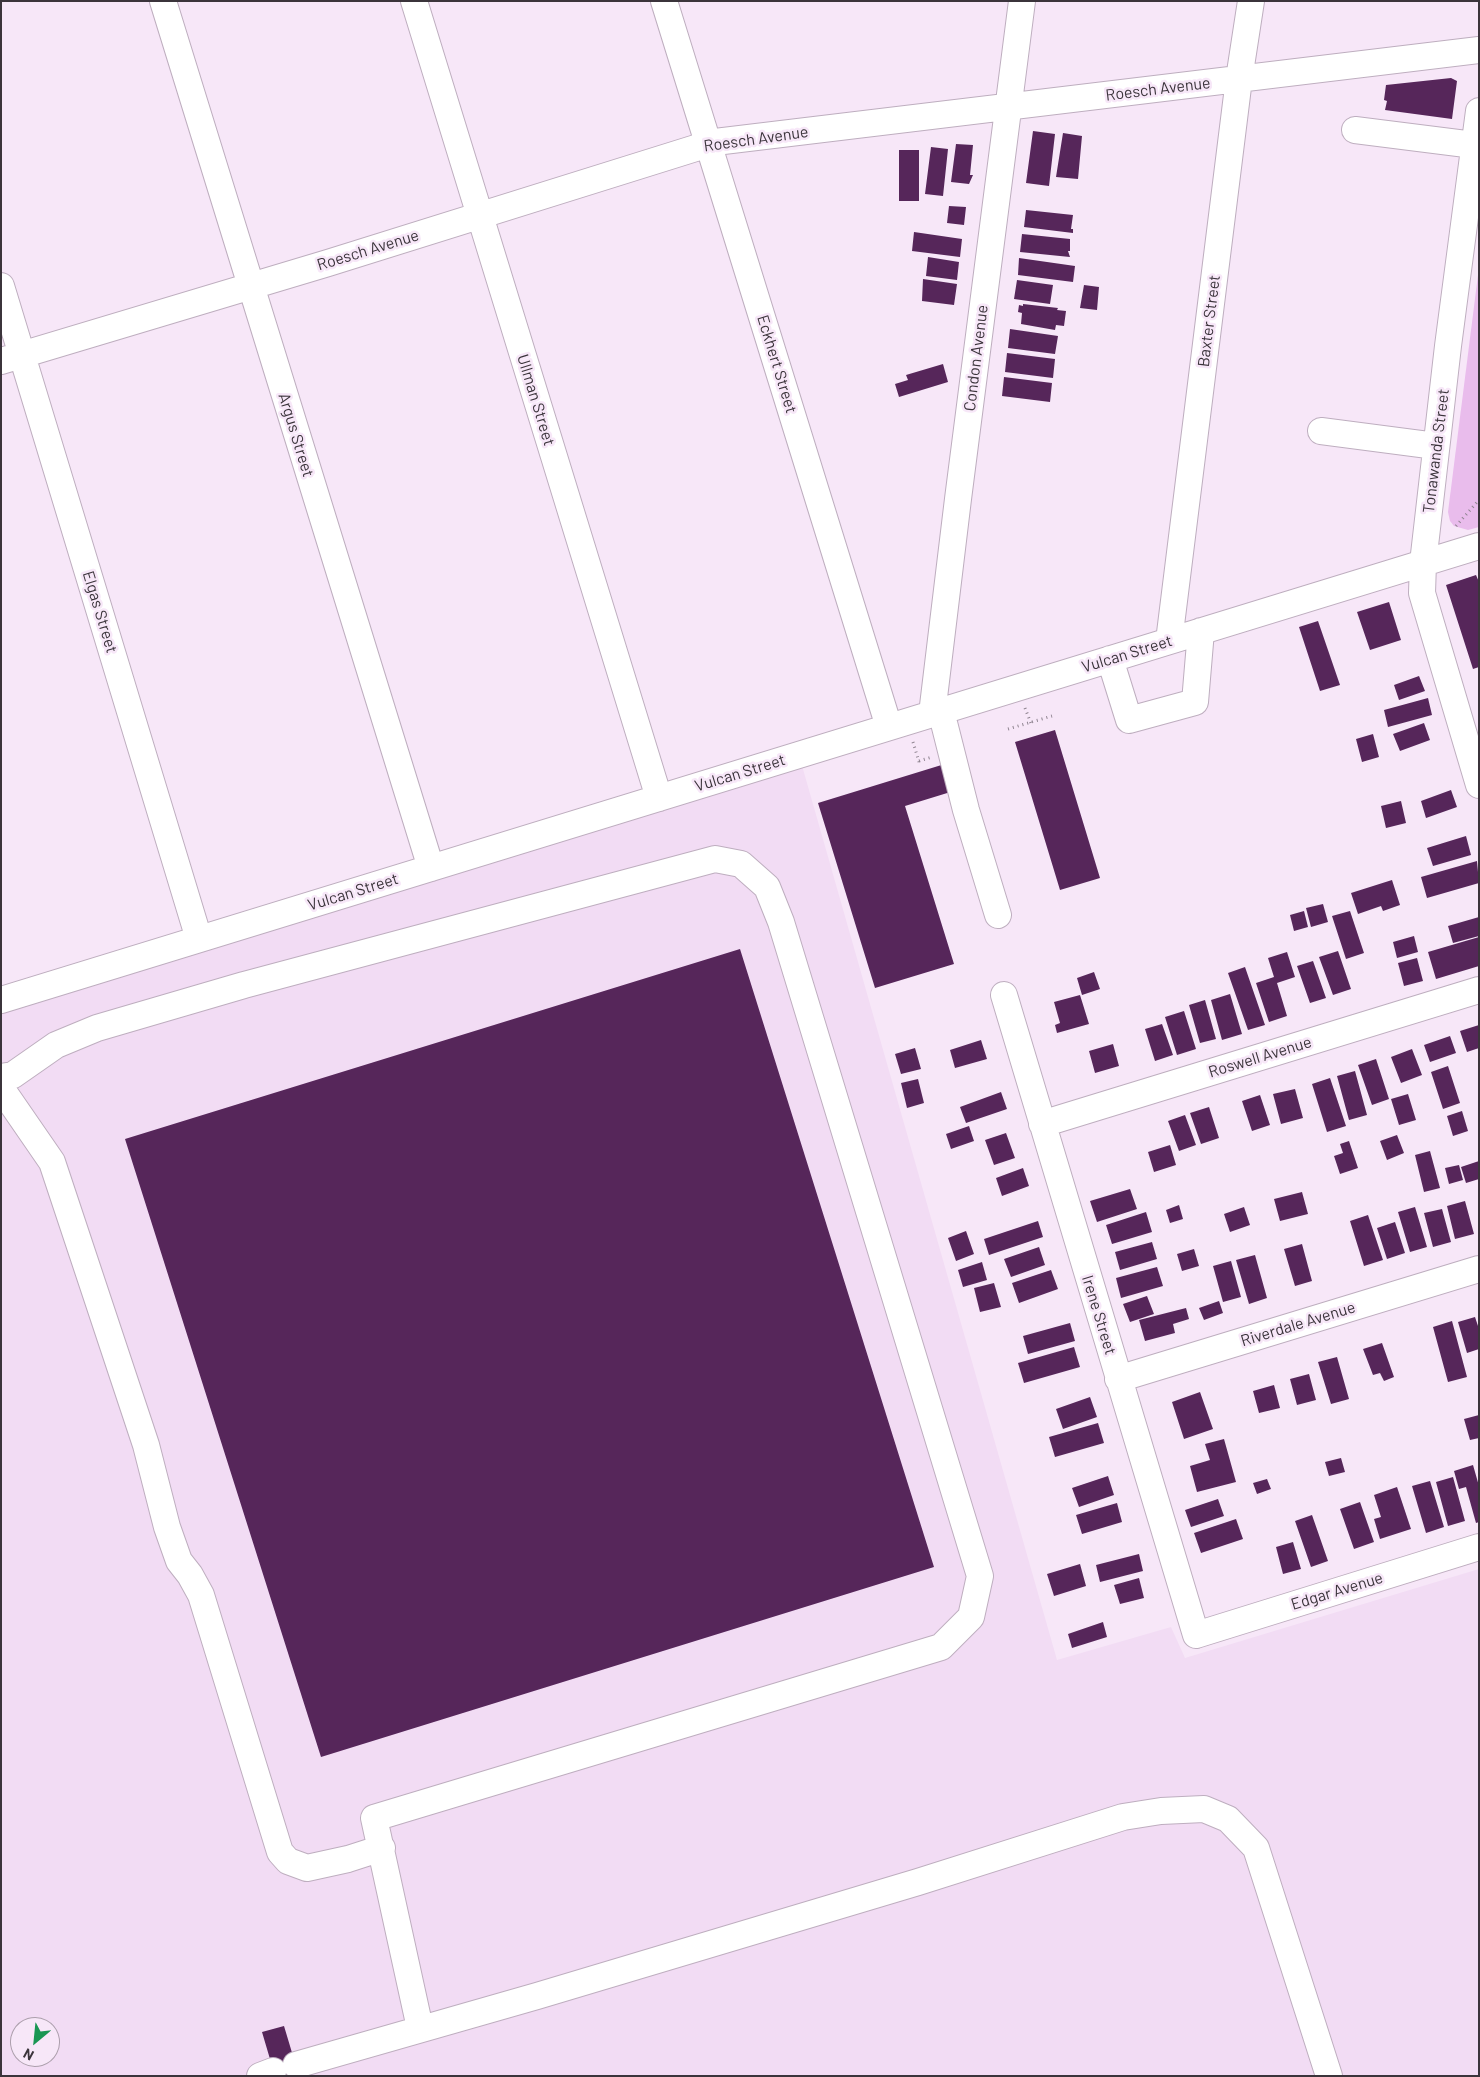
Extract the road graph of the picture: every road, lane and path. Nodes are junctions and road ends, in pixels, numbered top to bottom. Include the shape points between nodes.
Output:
1 (163, 1) edge
2 (414, 1) edge
3 (664, 1) edge
4 (1022, 1) edge
5 (1251, 1) edge
6 (1479, 50) edge
7 (1239, 79) junction
8 (1009, 107) junction
9 (1479, 111) edge
10 (1355, 130) dead end
11 (708, 144) junction
12 (1474, 145) junction
13 (480, 216) junction
14 (1, 286) edge
15 (250, 286) junction
16 (12, 358) edge
17 (1321, 431) dead end
18 (1436, 446) junction
19 (1479, 500) edge
20 (1456, 526) dead end
21 (1479, 546) edge
22 (1423, 563) junction
23 (1201, 631) junction
24 (1169, 641) junction
25 (1110, 659) junction
26 (1024, 703) dead end
27 (936, 713) junction
28 (1052, 716) dead end
29 (1031, 724) junction
30 (889, 727) junction
31 (1008, 729) dead end
32 (912, 738) dead end
33 (920, 765) dead end
34 (1476, 769) edge
35 (659, 798) junction
36 (431, 868) junction
37 (998, 915) dead end
38 (199, 939) junction
39 (1479, 990) edge
40 (1004, 995) dead end
41 (1, 1000) edge
42 (1, 1077) edge
43 (1, 1088) edge
44 (1042, 1124) junction
45 (1479, 1269) edge
46 (1118, 1379) junction
47 (1479, 1547) edge
48 (1196, 1635) joint
49 (382, 1848) junction
50 (420, 2028) junction
51 (277, 2071) edge
52 (1329, 2076) edge

1 - 15 street, Argus Street
2 - 13 street, Ullman Street
3 - 11 street, Eckhert Street
4 - 8 street, Condon Avenue
5 - 7 street, Baxter Street
6 - 7 street, Roesch Avenue
7 - 8 street, Roesch Avenue
7 - 24 street, Baxter Street
8 - 11 street, Roesch Avenue
8 - 27 street, Condon Avenue via 958,499
9 - 12 street, Tonawanda Street
10 - 12 street
11 - 13 street, Roesch Avenue
11 - 30 street, Eckhert Street
12 - 18 street, Tonawanda Street
13 - 15 street, Roesch Avenue
13 - 35 street, Ullman Street
14 - 16 street, Elgas Street
15 - 16 street, Roesch Avenue
15 - 36 street, Argus Street
16 - 38 street, Elgas Street via 32,391
17 - 18 street
18 - 22 street, Tonawanda Street
19 - 20 path
21 - 22 street, Vulcan Street
22 - 23 street, Vulcan Street
22 - 34 street, Tonawanda Street via 1422,593
23 - 24 street, Vulcan Street
23 - 25 street via 1194,702 1128,720
24 - 25 street, Vulcan Street
25 - 27 street, Vulcan Street
26 - 29 path
27 - 30 street, Vulcan Street
27 - 37 street
28 - 29 path
29 - 31 path
30 - 35 street, Vulcan Street
32 - 33 path
35 - 36 street, Vulcan Street
36 - 38 street, Vulcan Street
38 - 41 street, Vulcan Street
39 - 44 street, Roswell Avenue
40 - 44 street, Irene Street
42 - 49 street via 13,1075 56,1045 97,1028 244,985 715,859 741,864 767,887 781,922 980,1576 970,1617 940,1646 374,1818
43 - 49 street via 52,1162 146,1445 167,1527 179,1561 201,1595 280,1852 288,1861 307,1868
44 - 46 street, Irene Street
45 - 46 street, Riverdale Avenue
46 - 48 street, Irene Street
47 - 48 street, Edgar Avenue
49 - 50 street
50 - 51 street
50 - 52 street via 537,1996 1123,1817 1204,1808 1228,1819 1256,1848

